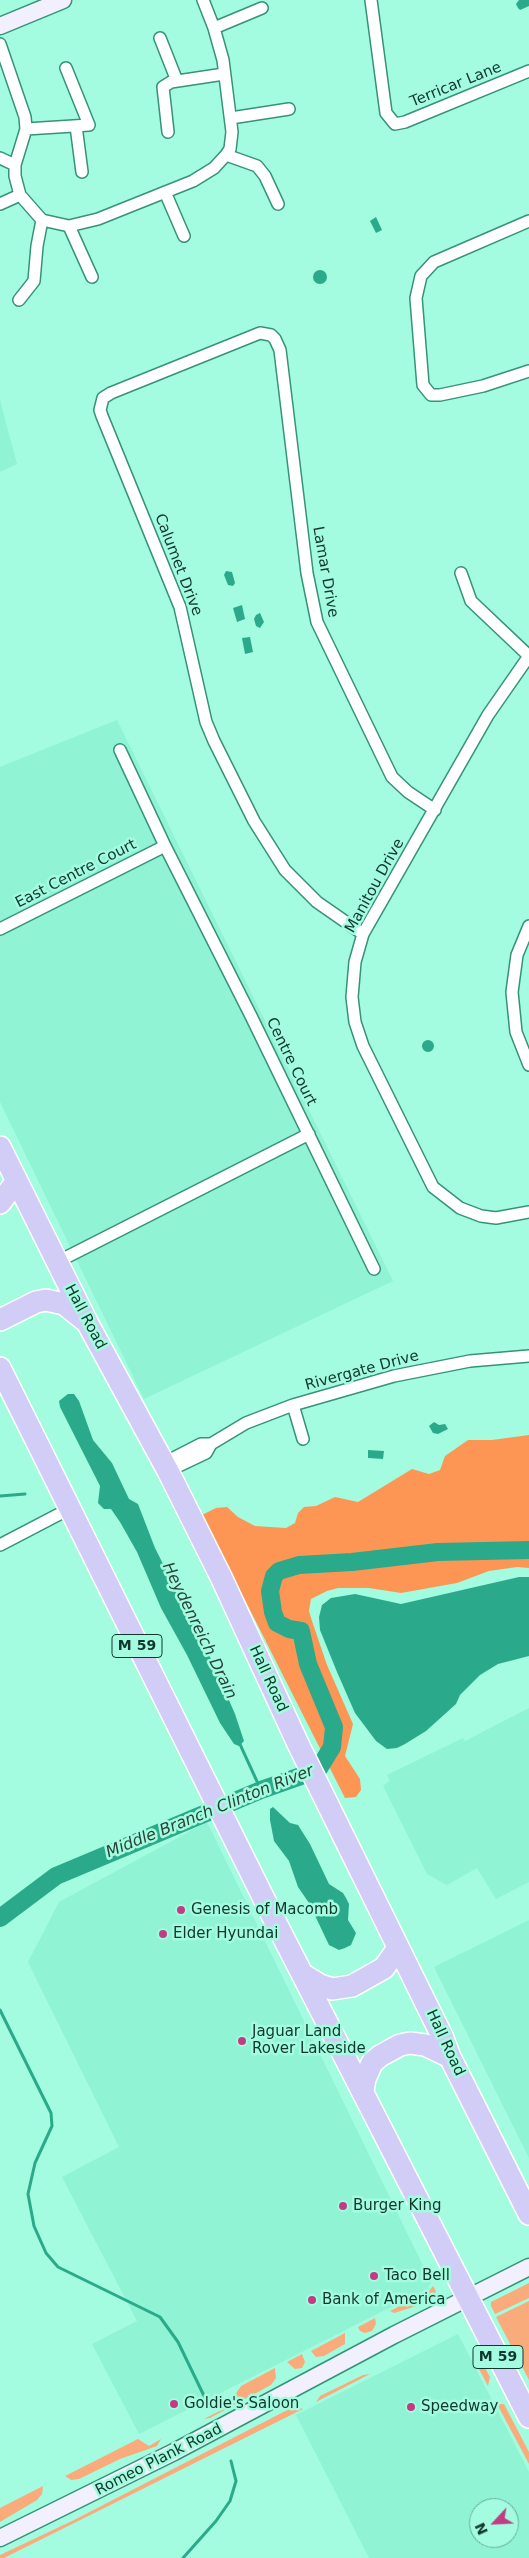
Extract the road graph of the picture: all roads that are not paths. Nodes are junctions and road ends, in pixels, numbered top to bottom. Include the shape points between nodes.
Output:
1 (62, 0) edge
2 (203, 0) edge
3 (371, 0) edge
4 (262, 8) dead end
5 (0, 26) edge
6 (214, 28) junction
7 (160, 38) dead end
8 (0, 44) edge
9 (66, 68) dead end
10 (529, 71) edge
11 (224, 74) junction
12 (177, 81) junction
13 (289, 110) dead end
14 (230, 118) junction
15 (76, 126) junction
16 (26, 129) junction
17 (168, 132) dead end
18 (226, 155) junction
19 (0, 158) edge
20 (14, 164) junction
21 (82, 172) dead end
22 (165, 192) junction
23 (20, 195) junction
24 (0, 204) edge
25 (278, 204) dead end
26 (42, 220) junction
27 (529, 221) edge
28 (69, 226) junction
29 (184, 236) dead end
30 (92, 277) dead end
31 (19, 300) dead end
32 (271, 335) joint
33 (529, 371) edge
34 (461, 573) dead end
35 (529, 656) edge
36 (120, 750) dead end
37 (435, 810) junction
38 (165, 846) junction
39 (529, 926) edge
40 (0, 929) edge
41 (363, 934) junction
42 (529, 1066) edge
43 (309, 1134) junction
44 (0, 1147) edge
45 (16, 1182) junction
46 (0, 1203) edge
47 (529, 1212) edge
48 (57, 1262) junction
49 (374, 1269) dead end
50 (0, 1320) edge
51 (88, 1324) junction
52 (529, 1356) edge
53 (0, 1368) edge
54 (294, 1404) junction
55 (303, 1439) dead end
56 (166, 1467) junction
57 (69, 1510) junction
58 (0, 1545) edge
59 (398, 1948) junction
60 (302, 1974) junction
61 (450, 2057) junction
62 (363, 2090) junction
63 (529, 2214) edge
64 (529, 2267) edge
65 (467, 2298) junction
66 (529, 2417) edge
67 (0, 2538) edge

1 - 5 main road
2 - 6 street
3 - 10 street, Terricar Lane via 386,113 395,124
4 - 6 street
6 - 11 street via 221,47
7 - 12 street
8 - 16 street via 23,105
9 - 15 street via 89,125
11 - 12 street
11 - 14 street
12 - 17 street via 163,87
13 - 14 street
14 - 18 street via 231,141
15 - 16 street
15 - 21 street
16 - 20 street
18 - 22 street via 204,175
18 - 25 street via 257,166
19 - 20 street
20 - 23 street
22 - 28 street via 98,219
22 - 29 street
23 - 24 street
23 - 26 street
26 - 28 street
26 - 31 street via 36,246 34,281
27 - 33 street via 434,262 421,276 416,298 423,385 431,395 483,386
28 - 30 street
32 - 37 street, Lamar Drive via 280,350 307,573 317,622 392,777
32 - 41 street, Calumet Drive via 260,332 111,392 103,398 100,410 176,596 210,732 254,821 296,882 327,910
34 - 35 street via 471,601
35 - 37 street, Manitou Drive via 492,709
36 - 38 street, Centre Court
37 - 41 street, Manitou Drive
38 - 40 street, East Centre Court
38 - 43 street, Centre Court
39 - 42 street via 519,949 512,992 516,1032
41 - 47 street, Manitou Drive via 353,980 357,1032 426,1175 445,1198 473,1213 496,1218
43 - 48 street
43 - 49 street, Centre Court
44 - 45 highway, Hall Road
45 - 46 highway
45 - 48 highway, Hall Road
48 - 51 highway, Hall Road
50 - 51 highway via 46,1300 64,1304
51 - 56 highway, Hall Road
52 - 54 street, Rivergate Drive via 446,1364
53 - 57 highway, M 59
54 - 55 street
54 - 56 street, Rivergate Drive via 246,1423 211,1444 206,1453
56 - 59 highway, Hall Road
57 - 58 street
57 - 60 highway, M 59
59 - 60 highway via 384,1968 352,1986 332,1989
59 - 61 highway, Hall Road
60 - 62 highway, M 59
61 - 62 highway via 425,2046 400,2045 372,2063
61 - 63 highway, Hall Road
62 - 65 highway, M 59
64 - 65 main road, Romeo Plank Road
65 - 66 highway, M 59
65 - 67 main road, Romeo Plank Road via 174,2452

